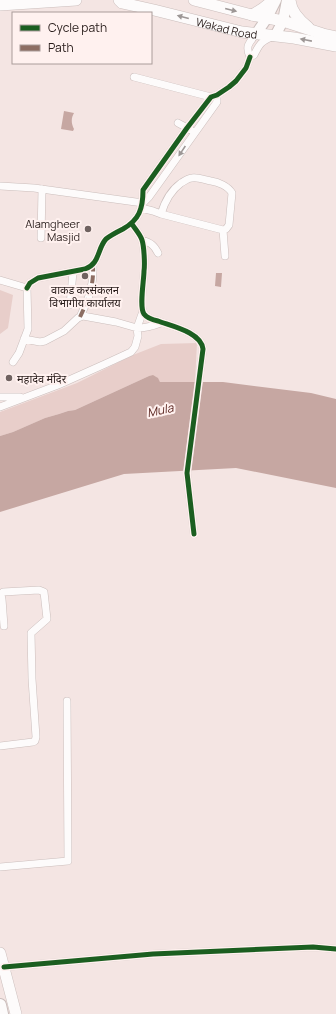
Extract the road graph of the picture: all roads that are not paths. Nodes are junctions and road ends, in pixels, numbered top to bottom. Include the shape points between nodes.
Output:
1 (76, 0) edge
2 (119, 0) edge
3 (194, 0) edge
4 (272, 0) edge
5 (276, 0) edge
6 (287, 0) edge
7 (290, 0) edge
8 (0, 5) edge
9 (252, 15) junction
10 (267, 18) junction
11 (283, 21) junction
12 (256, 34) junction
13 (323, 34) junction
14 (275, 36) junction
15 (336, 37) edge
16 (336, 46) edge
17 (250, 57) junction
18 (134, 77) dead end
19 (214, 96) junction
20 (178, 123) dead end
21 (187, 128) junction
22 (195, 132) junction
23 (0, 186) edge
24 (42, 189) junction
25 (142, 205) junction
26 (161, 214) junction
27 (132, 224) junction
28 (223, 230) junction
29 (41, 238) dead end
30 (142, 240) junction
31 (158, 253) dead end
32 (225, 256) dead end
33 (93, 265) junction
34 (73, 272) junction
35 (0, 280) edge
36 (26, 288) junction
37 (70, 305) dead end
38 (143, 312) junction
39 (80, 317) junction
40 (161, 322) junction
41 (137, 328) junction
42 (24, 339) junction
43 (13, 362) dead end
44 (0, 397) edge
45 (26, 397) junction
46 (0, 407) edge
47 (194, 534) dead end
48 (4, 626) dead end
49 (67, 701) dead end
50 (0, 746) edge
51 (0, 867) edge
52 (336, 949) edge
53 (0, 952) edge
54 (4, 967) junction
55 (0, 1005) edge
56 (2, 1014) edge
57 (16, 1014) edge

1 - 8 main road
12 -> 2 main road, Wakad Road via 235,31
3 -> 9 main road, Wakad Road
4 - 9 main road
5 - 10 main road
6 - 11 main road
7 - 13 main road via 296,16
9 - 10 main road, Wakad Road
10 - 11 main road, Wakad Road
10 - 12 main road
11 - 13 main road, Wakad Road
11 - 14 main road
12 - 14 main road, Wakad Road
12 - 17 street via 247,51
13 - 15 main road, Wakad Road
16 -> 14 main road, Wakad Road
14 - 17 street via 259,45 254,56
17 - 19 street via 246,68 236,81
18 - 19 street
19 - 21 street
19 - 22 street via 216,102
20 - 21 street
21 - 22 street
21 - 25 street via 143,190
22 -> 25 street
23 - 24 street
24 - 25 street
24 - 29 street
25 - 26 street
25 - 27 street
26 - 28 street
26 - 28 street via 164,203 172,191 190,178 217,182 232,193 229,225
27 - 30 street
27 - 33 street via 106,239
28 - 32 street
30 - 31 street via 155,246
30 - 38 street via 145,269 142,287
33 - 34 street
33 - 39 street via 92,288
34 - 36 street via 38,278
34 - 37 street
35 - 36 street
36 - 42 street via 28,329
38 - 40 street via 153,320
38 - 41 street
39 - 41 street
39 - 42 street via 64,331 45,341
40 - 41 street
40 - 47 street via 200,340 203,349 187,473
41 - 45 street via 138,336 131,352
42 - 43 street
44 - 45 street
45 - 46 street
48 - 50 street via 1,594 3,592 44,592 47,619 31,633 36,738 33,742
49 - 51 street via 68,861
52 - 54 street via 313,947 153,954
53 - 54 main road
54 - 57 main road
55 - 56 highway

